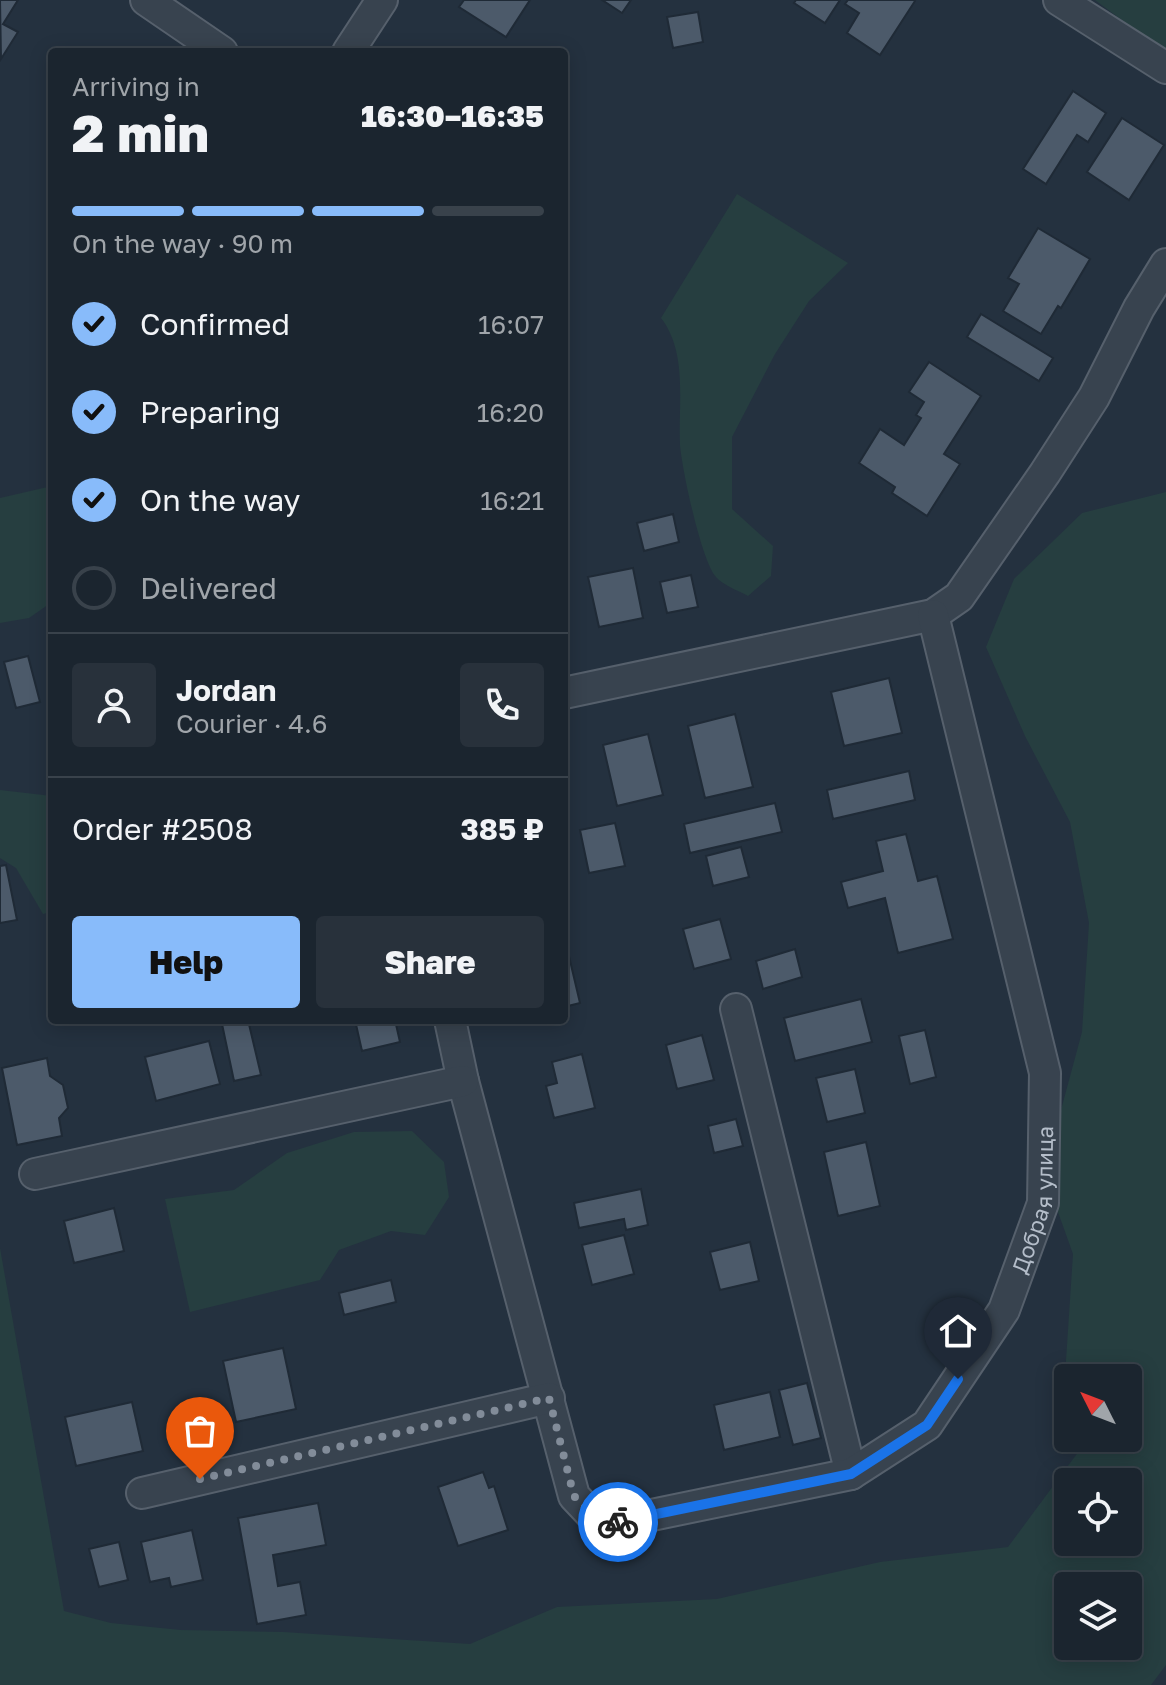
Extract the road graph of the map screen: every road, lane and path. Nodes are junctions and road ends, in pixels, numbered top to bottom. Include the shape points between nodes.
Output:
1 (146, 0) edge
2 (382, 0) edge
3 (1059, 0) edge
4 (216, 48) edge
5 (351, 48) edge
6 (1166, 68) edge
7 (1166, 264) edge
8 (933, 615) junction
9 (568, 692) edge
10 (736, 1009) dead end
11 (451, 1024) edge
12 (463, 1081) junction
13 (35, 1174) dead end
14 (549, 1398) junction
15 (851, 1474) junction
16 (142, 1493) dead end

1 - 4 street
2 - 5 street
3 - 6 street
7 - 8 street via 1094,397 1045,473 959,597
8 - 9 street
8 - 15 street, Добрая улица via 1045,1073 1043,1203 1004,1310 927,1425
10 - 15 street
11 - 12 street, Добрая улица
12 - 13 street
12 - 14 street, Добрая улица
14 - 15 street, Добрая улица via 574,1496 591,1514 613,1523
14 - 16 street

